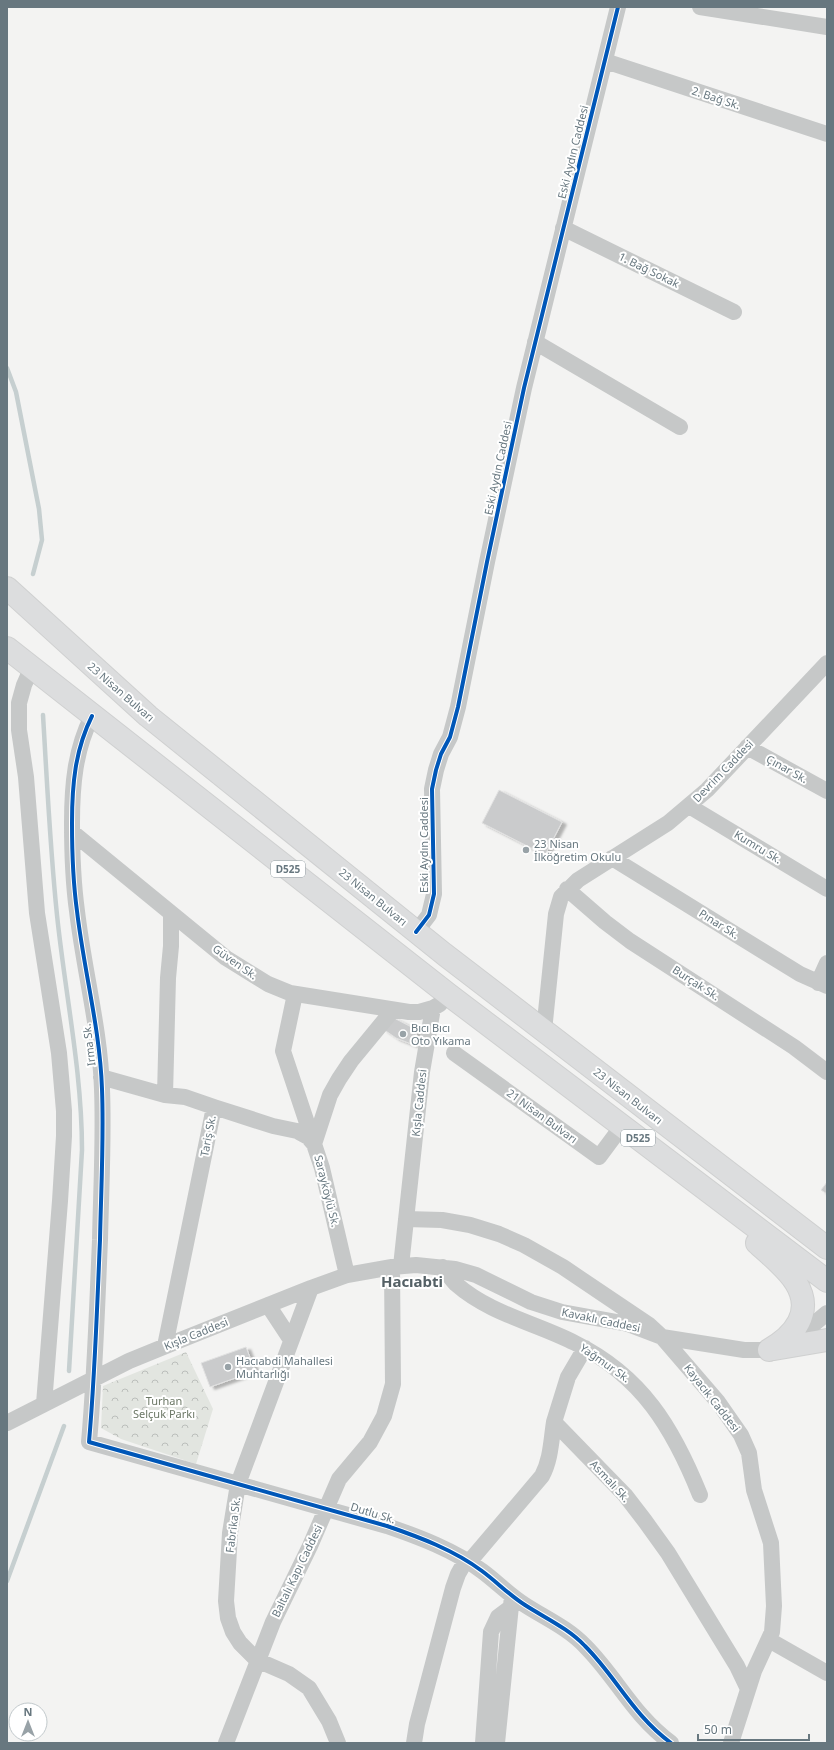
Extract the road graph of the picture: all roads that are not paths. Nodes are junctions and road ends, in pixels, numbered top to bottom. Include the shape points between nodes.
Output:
1 (618, 7) edge
2 (700, 7) edge
3 (827, 27) edge
4 (604, 61) junction
5 (827, 134) edge
6 (563, 228) junction
7 (734, 312) dead end
8 (535, 342) junction
9 (680, 427) dead end
10 (7, 588) edge
11 (7, 648) edge
12 (7, 657) edge
13 (827, 663) edge
14 (32, 667) junction
15 (13, 703) edge
16 (92, 716) junction
17 (747, 747) junction
18 (827, 791) edge
19 (689, 806) junction
20 (72, 832) junction
21 (612, 858) junction
22 (567, 889) junction
23 (827, 889) edge
24 (171, 913) junction
25 (416, 932) junction
26 (827, 963) edge
27 (822, 985) edge
28 (295, 994) junction
29 (441, 1002) junction
30 (393, 1010) junction
31 (544, 1031) junction
32 (454, 1053) dead end
33 (827, 1072) edge
34 (101, 1077) junction
35 (165, 1095) junction
36 (214, 1107) junction
37 (622, 1126) junction
38 (314, 1144) junction
39 (690, 1178) junction
40 (406, 1219) junction
41 (827, 1248) edge
42 (397, 1266) junction
43 (443, 1267) junction
44 (347, 1276) junction
45 (827, 1281) edge
46 (310, 1288) junction
47 (268, 1305) junction
48 (827, 1313) edge
49 (662, 1337) junction
50 (291, 1340) junction
51 (827, 1340) edge
52 (165, 1346) junction
53 (585, 1348) junction
54 (769, 1350) junction
55 (95, 1378) junction
56 (44, 1404) junction
57 (554, 1422) junction
58 (7, 1423) edge
59 (238, 1484) junction
60 (700, 1495) dead end
61 (327, 1509) junction
62 (468, 1561) junction
63 (511, 1602) junction
64 (769, 1640) junction
65 (257, 1660) junction
66 (827, 1673) edge
67 (748, 1689) junction
68 (226, 1743) edge
69 (338, 1743) edge
70 (414, 1743) edge
71 (482, 1743) edge
72 (497, 1743) edge
73 (670, 1743) edge
74 (731, 1743) edge

1 - 4 street, Eski Aydın Caddesi
2 - 3 street
4 - 5 street, 2. Bağ Sk.
4 - 6 street, Eski Aydın Caddesi
6 - 7 street, 1. Bağ Sokak
6 - 8 street, Eski Aydın Caddesi
8 - 9 street
8 - 25 street, Eski Aydın Caddesi via 488,554 462,692 454,726 441,754 432,789 434,894 429,915
10 - 25 highway, 23 Nisan Bulvarı / D525 via 148,716
11 - 14 highway, D525
12 - 14 highway
13 - 17 street, Devrim Caddesi
14 - 15 street
14 - 16 highway, D525
15 - 56 street via 26,777 37,913 59,1053 64,1111 60,1201
16 - 20 street, Irma Sk. via 75,766
16 - 29 highway, D525
17 - 18 street, Çınar Sk.
17 - 19 street, Devrim Caddesi
19 - 21 street, Devrim Caddesi
19 - 23 street, Kumru Sk.
20 - 24 street, Güven Sk.
20 - 34 street, Irma Sk. via 77,912 93,1003
21 - 22 street, Devrim Caddesi
21 - 27 street, Pınar Sk.
22 - 31 street, Devrim Caddesi via 556,914
22 - 33 street, Burçak Sk. via 630,941 794,1047
24 - 28 street, Güven Sk. via 226,958 279,989
24 - 35 street
25 - 31 highway, 23 Nisan Bulvarı / D525
26 - 27 street
28 - 30 street, Güven Sk.
28 - 38 street via 283,1051
29 - 30 street, Güven Sk. via 419,1012
29 - 37 highway, D525
29 - 40 street, Kışla Caddesi via 422,1072
30 - 38 street, Sarayköylü Sk. via 339,1079 330,1096
31 - 41 highway, 23 Nisan Bulvarı / D525
32 - 37 street, 21 Nisan Bulvarı via 599,1157
34 - 35 street, Tariş Sk.
34 - 55 street, Irma Sk. via 103,1131
35 - 36 street, Tariş Sk. via 185,1097
36 - 38 street via 272,1126 297,1131
36 - 52 street, Tariş Sk.
37 - 39 highway, D525
38 - 44 street, Sarayköylü Sk.
39 - 45 highway, D525
39 - 54 highway via 797,1284 802,1309 796,1328 787,1338
40 - 42 street, Kışla Caddesi
40 - 49 street, Kayacık Caddesi via 442,1220 470,1225 518,1242 563,1267 636,1315
42 - 43 street, Kavaklı Caddesi
42 - 44 street, Kışla Caddesi
42 - 61 street, Baltalı Kapı Caddesi via 391,1396 378,1429 339,1479
43 - 49 street, Kavaklı Caddesi via 476,1275 548,1308 628,1324
43 - 53 street, Yağmur Sk. via 455,1283 469,1294 515,1318
44 - 46 street, Kışla Caddesi
46 - 47 street, Kışla Caddesi
46 - 50 street, Fabrika Sk.
47 - 50 street
47 - 52 street, Kışla Caddesi
48 - 54 street, Kavaklı Caddesi via 798,1337
49 - 54 street, Kavaklı Caddesi via 744,1350
49 - 64 street, Kayacık Caddesi via 718,1402 741,1435 750,1454 754,1490 771,1544 774,1606
50 - 59 street, Fabrika Sk.
51 - 54 highway
52 - 55 street, Kışla Caddesi
53 - 57 street via 568,1377
53 - 60 street, Yağmur Sk. via 630,1380 645,1396 673,1436
55 - 56 street, Kışla Caddesi
55 - 59 street, Dutlu Sk. via 89,1442
56 - 58 street, Kışla Caddesi
57 - 62 street via 547,1466 542,1476
57 - 67 street, Asmalı Sk. via 625,1495 645,1521 668,1553 737,1666
59 - 61 street, Dutlu Sk.
59 - 65 street, Fabrika Sk. via 226,1580 228,1618 240,1643
61 - 62 street, Dutlu Sk. via 406,1533
61 - 65 street, Baltalı Kapı Caddesi
62 - 63 street, Dutlu Sk. via 483,1571
62 - 70 street via 458,1574 453,1588
63 - 71 street via 498,1617 491,1632
63 - 72 street
63 - 73 street, Dutlu Sk. via 578,1638 641,1717
64 - 66 street
64 - 67 street, Kayacık Caddesi
65 - 68 street, Baltalı Kapı Caddesi
65 - 69 street via 289,1674 309,1688 329,1720
67 - 74 street, Kayacık Caddesi

